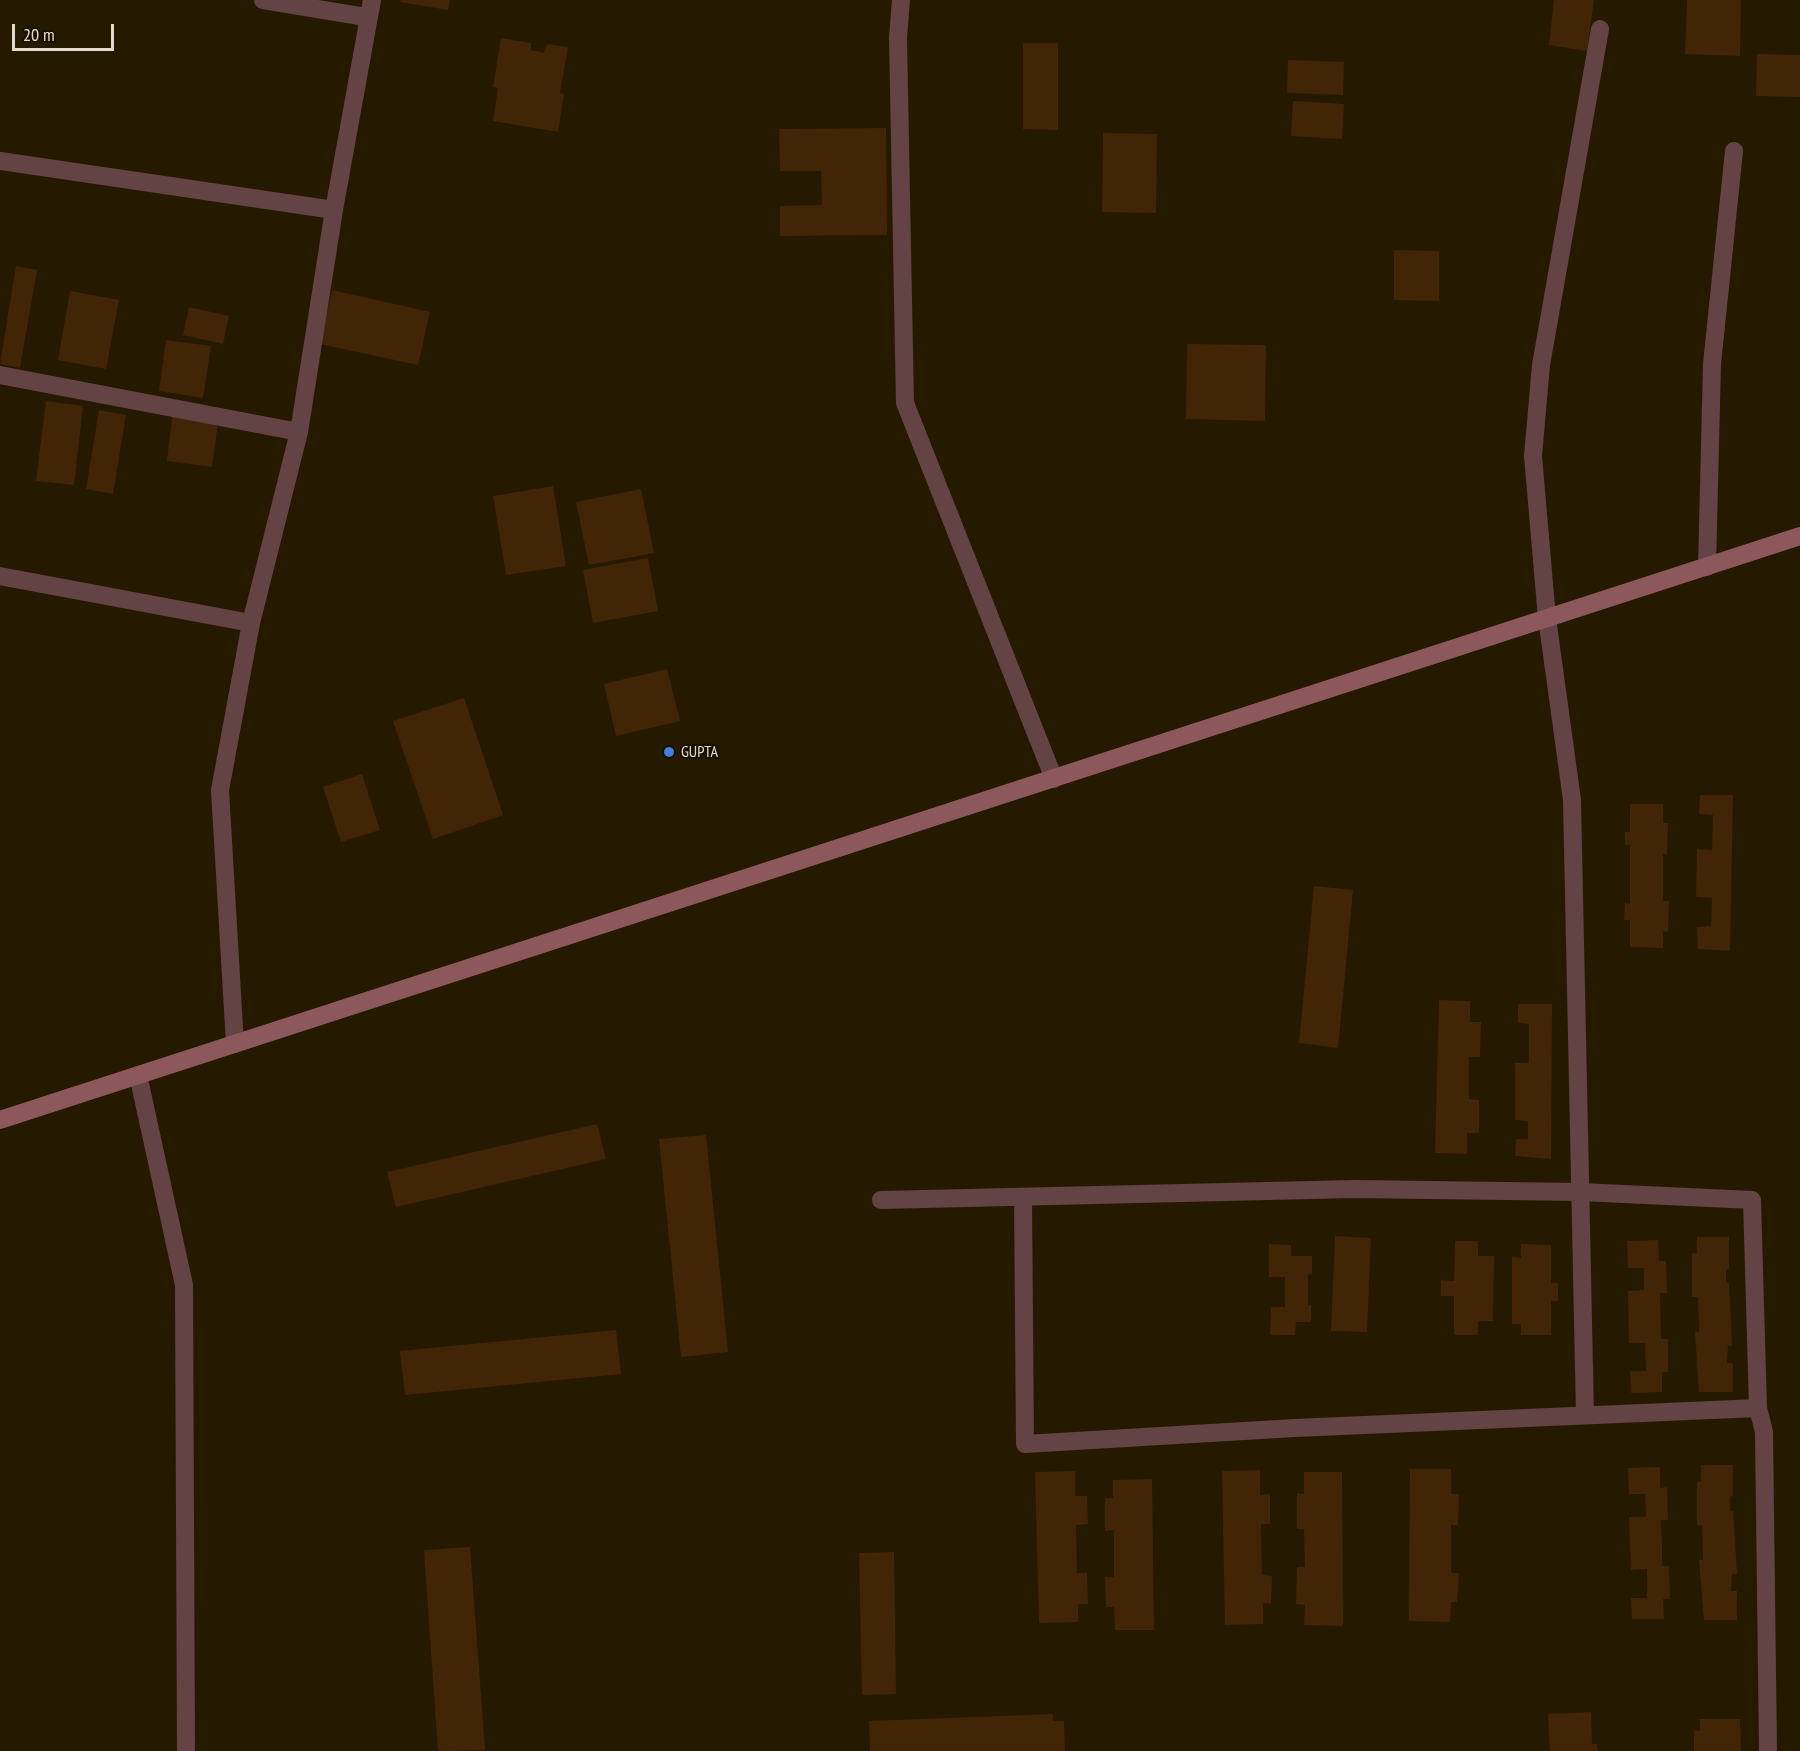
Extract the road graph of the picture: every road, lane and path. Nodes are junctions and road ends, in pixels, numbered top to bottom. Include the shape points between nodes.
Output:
1 (263, 0) edge
2 (901, 0) edge
3 (369, 9) edge
4 (1600, 29) dead end
5 (1734, 151) dead end
6 (0, 161) edge
7 (334, 210) junction
8 (0, 375) edge
9 (299, 432) junction
10 (1800, 536) edge
11 (1707, 567) junction
12 (0, 576) edge
13 (1547, 618) junction
14 (251, 623) junction
15 (1054, 779) junction
16 (235, 1044) junction
17 (138, 1075) junction
18 (0, 1120) edge
19 (1581, 1192) junction
20 (1023, 1197) junction
21 (881, 1200) dead end
22 (1758, 1408) junction
23 (1585, 1415) junction
24 (186, 1751) edge
25 (1768, 1751) edge

1 - 3 street
2 - 15 street via 898,38 905,403
3 - 7 street
4 - 13 street via 1541,364 1533,456
5 - 11 street via 1712,364
6 - 7 street
7 - 9 street
8 - 9 street
9 - 14 street
10 - 11 main road
11 - 13 main road
12 - 14 street
13 - 15 main road
13 - 19 street via 1572,800
14 - 16 street via 220,790
15 - 16 main road
16 - 17 main road
17 - 18 main road
17 - 24 street via 184,1285
19 - 20 street via 1354,1189
19 - 22 street via 1752,1200
19 - 23 street
20 - 21 street
20 - 23 street via 1026,1444
22 - 23 street
22 - 25 street via 1764,1432

